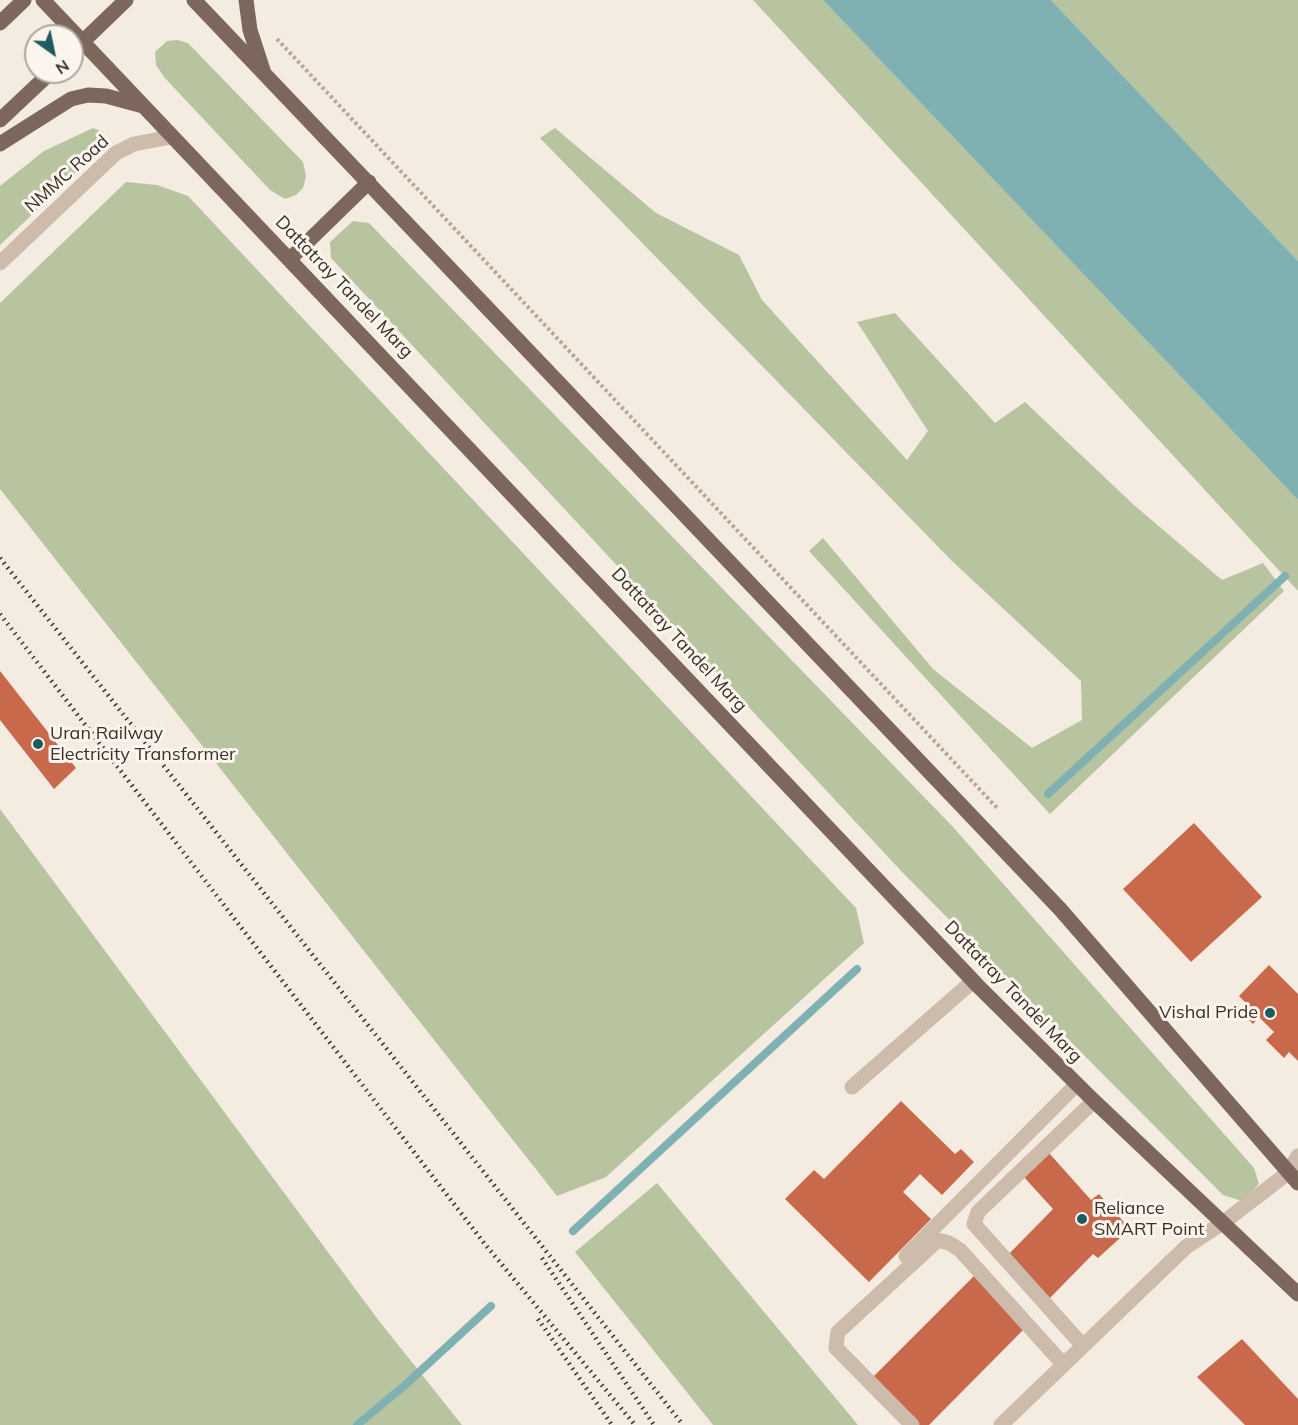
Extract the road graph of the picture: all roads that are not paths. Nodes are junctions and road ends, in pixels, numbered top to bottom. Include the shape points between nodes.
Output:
1 (24, 0) edge
2 (44, 0) edge
3 (126, 0) edge
4 (194, 0) edge
5 (246, 0) edge
6 (0, 22) edge
7 (61, 24) edge
8 (84, 40) edge
9 (84, 53) edge
10 (264, 74) junction
11 (38, 84) edge
12 (143, 106) junction
13 (0, 120) edge
14 (171, 137) junction
15 (0, 144) edge
16 (369, 182) junction
17 (291, 258) junction
18 (0, 263) edge
19 (973, 981) junction
20 (1077, 1084) junction
21 (852, 1087) dead end
22 (1094, 1101) junction
23 (1298, 1156) edge
24 (1293, 1178) edge
25 (1224, 1222) junction
26 (906, 1256) dead end
27 (1298, 1294) edge
28 (1083, 1346) junction
29 (1064, 1364) junction
30 (912, 1425) edge
31 (1000, 1425) edge

1 - 6 main road
2 - 7 main road, Dattatray Tandel Marg
3 - 8 main road
4 - 10 main road
5 - 10 main road via 250,30
9 - 12 main road, Dattatray Tandel Marg
10 - 16 main road
11 - 13 main road
12 - 14 main road, Dattatray Tandel Marg
12 - 15 main road via 106,96 71,99
14 - 17 main road, Dattatray Tandel Marg
14 - 18 street, NMMC Road via 134,144 116,153
16 - 17 main road
16 - 24 main road via 1052,901
17 - 19 main road, Dattatray Tandel Marg
19 - 20 main road, Dattatray Tandel Marg
19 - 21 street
20 - 22 main road, Dattatray Tandel Marg
20 - 26 street
22 - 25 main road, Dattatray Tandel Marg
22 - 28 street via 978,1212 974,1224
23 - 24 street
24 - 25 street
25 - 27 main road, Dattatray Tandel Marg
25 - 28 street via 1186,1247
28 - 29 street
29 - 30 street via 960,1250 938,1240 838,1332 837,1338 836,1348
29 - 31 street

